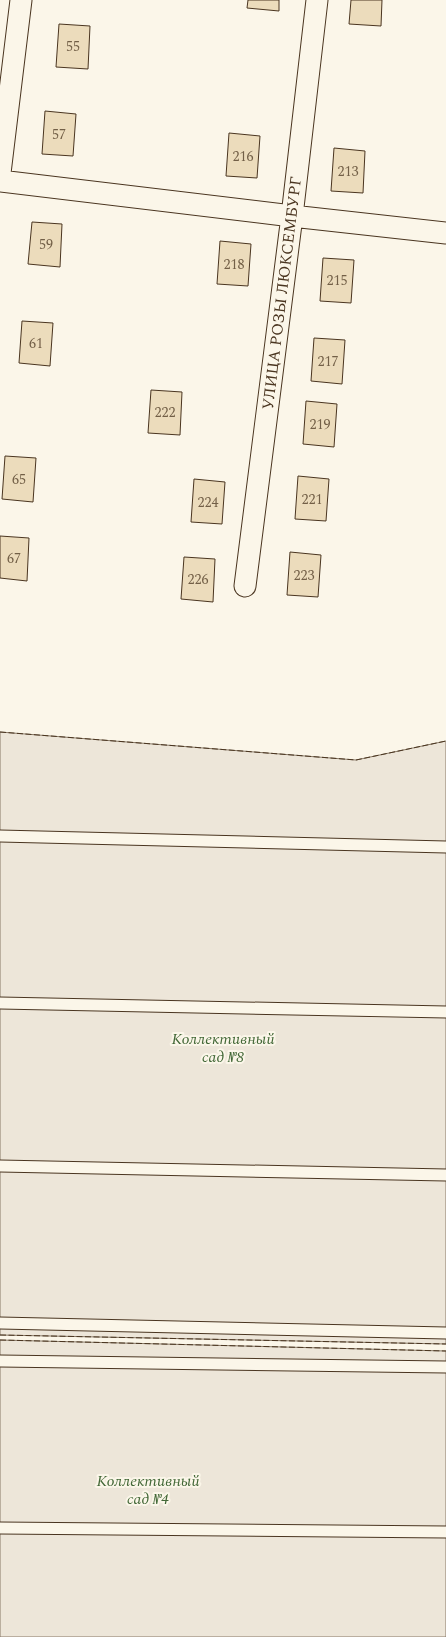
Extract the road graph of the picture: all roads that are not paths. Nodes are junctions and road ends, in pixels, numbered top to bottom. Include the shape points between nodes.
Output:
1 (22, 0) edge
2 (317, 0) edge
3 (0, 173) edge
4 (0, 181) edge
5 (292, 216) junction
6 (446, 234) edge
7 (245, 586) dead end
8 (0, 836) edge
9 (446, 847) edge
10 (0, 1003) edge
11 (446, 1012) edge
12 (0, 1166) edge
13 (446, 1175) edge
14 (0, 1323) edge
15 (446, 1333) edge
16 (0, 1361) edge
17 (446, 1367) edge
18 (0, 1528) edge
19 (446, 1532) edge

1 - 3 street
2 - 5 street, УЛИЦА РОЗЫ ЛЮКСЕМБУРГ
4 - 5 street
5 - 6 street
5 - 7 street, УЛИЦА РОЗЫ ЛЮКСЕМБУРГ
8 - 9 lane
10 - 11 lane
12 - 13 lane
14 - 15 lane
16 - 17 lane
18 - 19 lane

